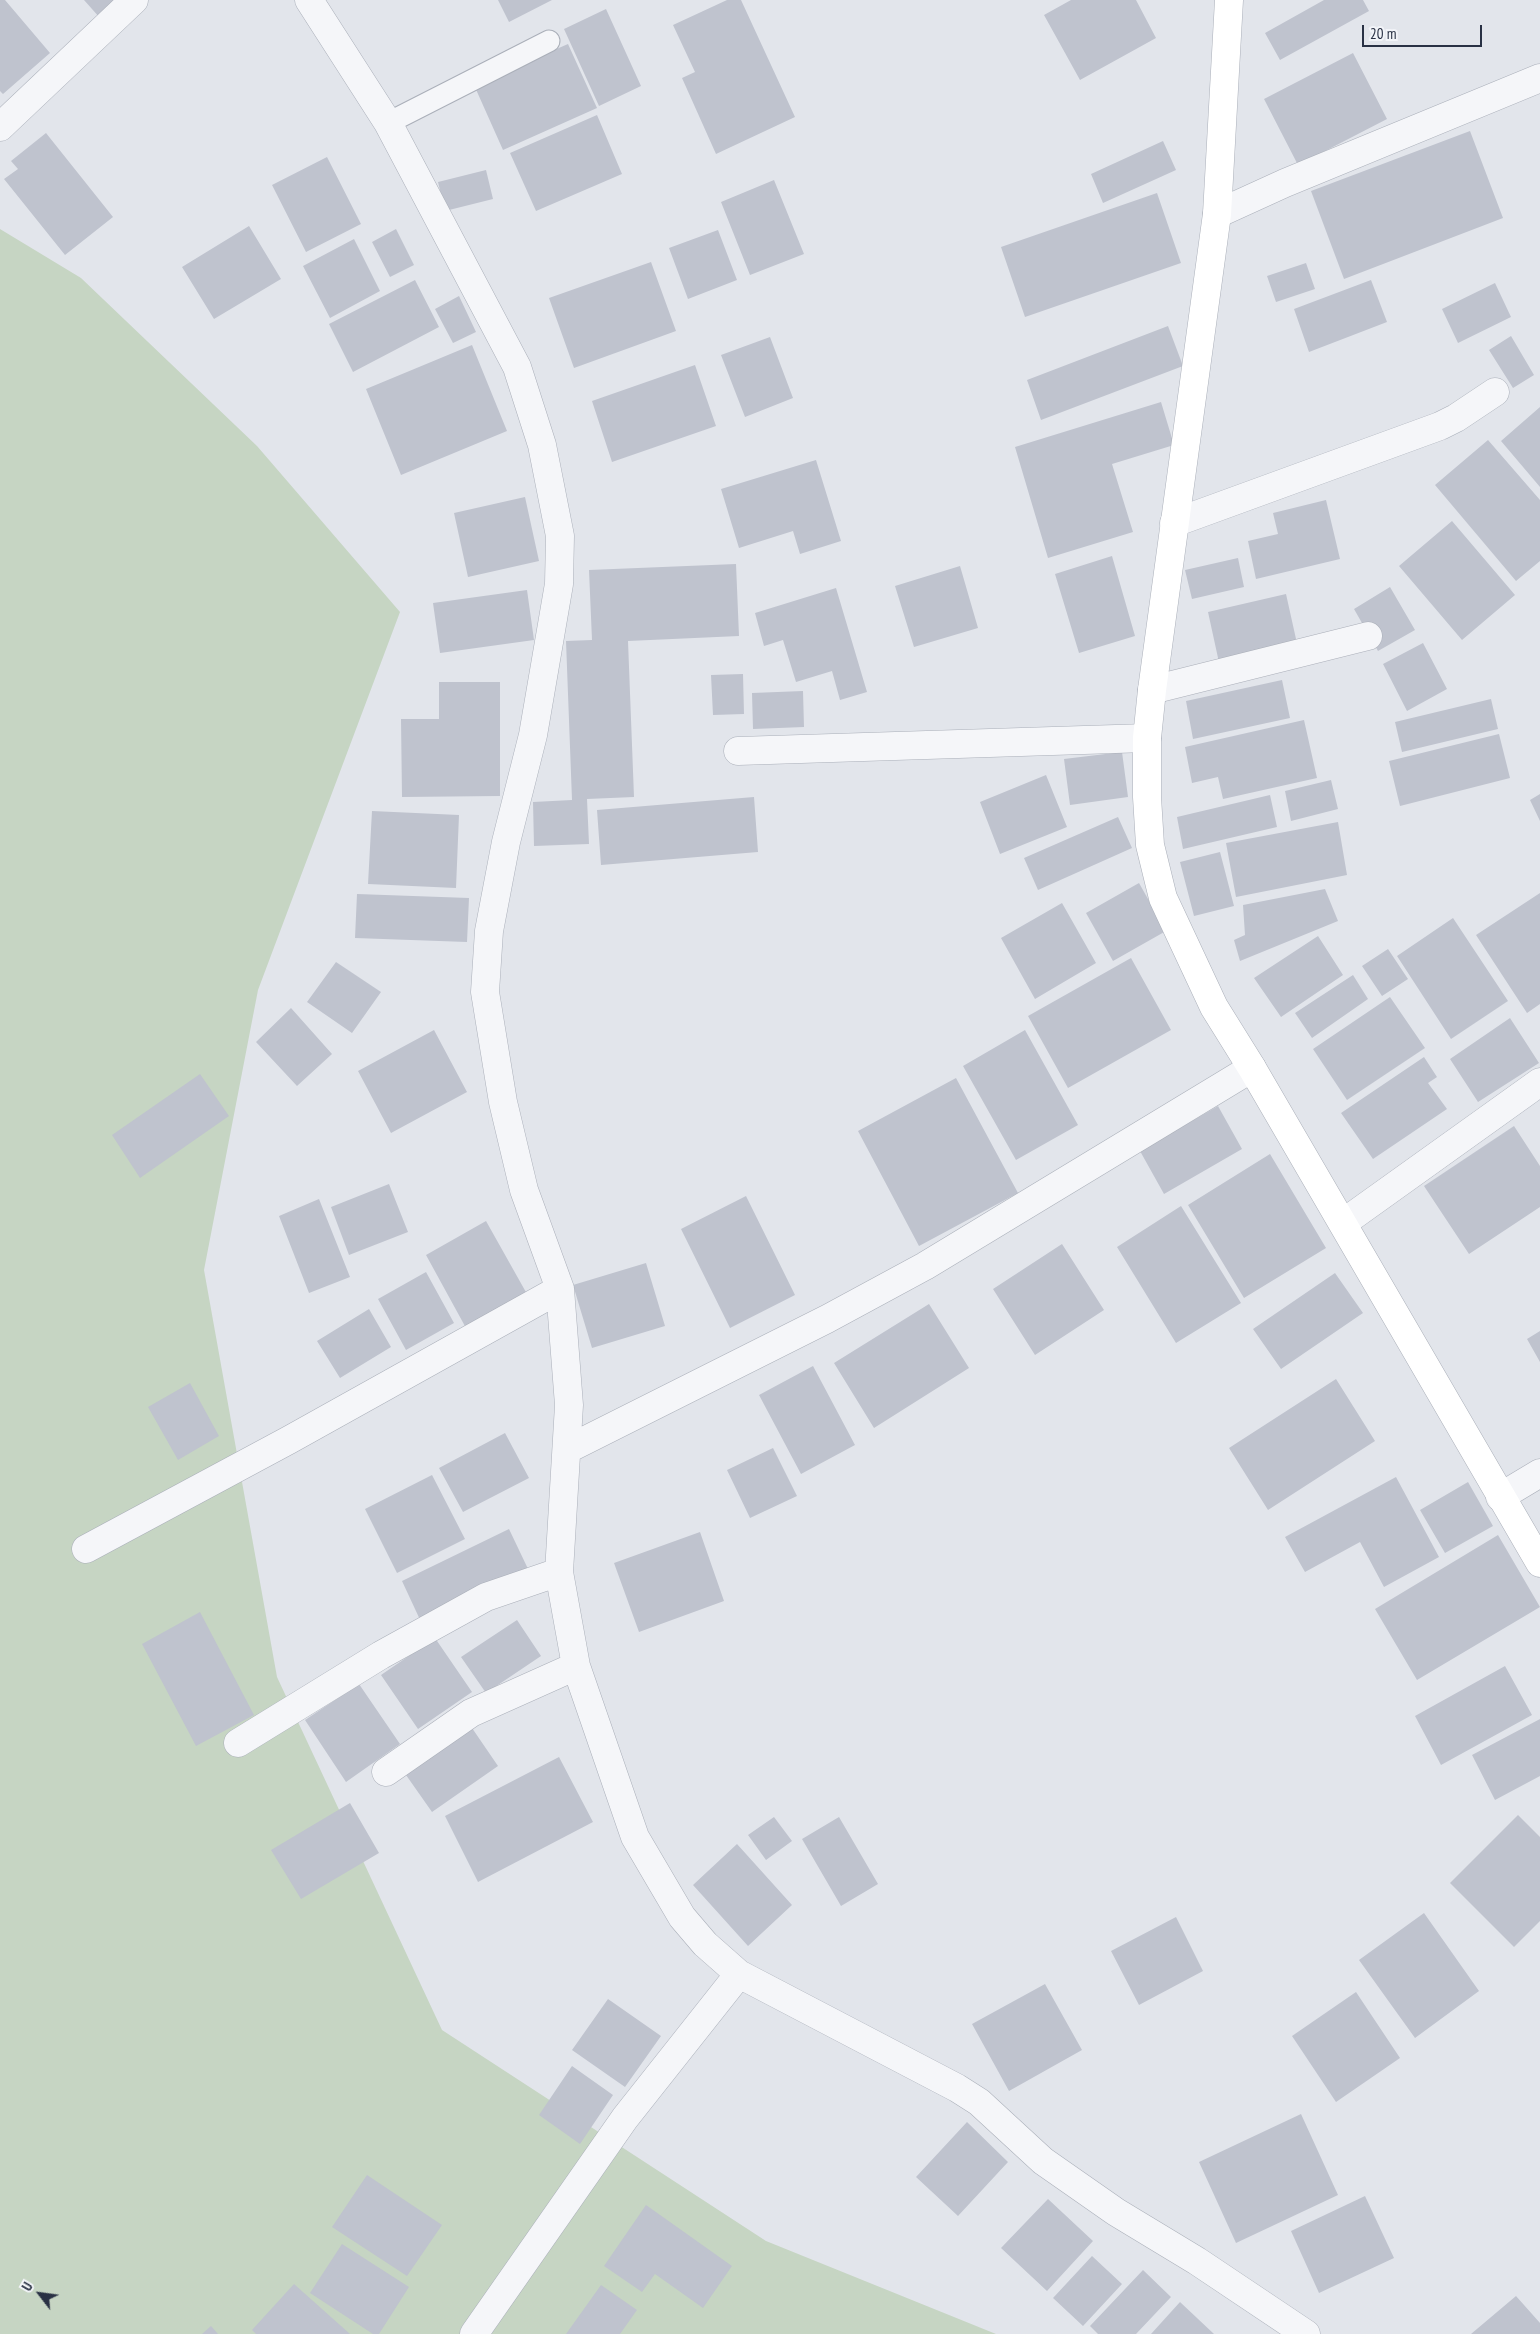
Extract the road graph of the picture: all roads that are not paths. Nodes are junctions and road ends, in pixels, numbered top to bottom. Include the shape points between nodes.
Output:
1 (134, 0) edge
2 (309, 0) edge
3 (1229, 0) edge
4 (549, 40) dead end
5 (1540, 78) edge
6 (388, 123) junction
7 (0, 127) edge
8 (1217, 214) junction
9 (1495, 392) dead end
10 (1174, 523) junction
11 (1368, 636) dead end
12 (1152, 690) junction
13 (1147, 738) junction
14 (738, 751) dead end
15 (1252, 1068) junction
16 (1540, 1082) edge
17 (1343, 1223) junction
18 (560, 1289) junction
19 (568, 1449) junction
20 (1540, 1474) edge
21 (1500, 1497) junction
22 (86, 1549) dead end
23 (1540, 1563) edge
24 (559, 1572) junction
25 (576, 1666) junction
26 (238, 1743) dead end
27 (386, 1772) dead end
28 (739, 1974) junction
29 (474, 2334) edge
30 (1306, 2334) edge

1 - 7 street
2 - 6 street
3 - 8 street
4 - 6 lane
5 - 8 street
6 - 18 street via 517,367 542,445 560,536 559,584 533,735 506,842 489,931 484,992 503,1102 524,1190
8 - 10 street
9 - 10 street via 1440,426
10 - 12 street
11 - 12 street
12 - 13 street
13 - 14 street
13 - 15 street via 1150,845 1163,898 1214,1007
15 - 17 street
15 - 19 street via 925,1266
16 - 17 street
17 - 21 street
18 - 19 street via 569,1404
18 - 22 street
19 - 24 street
20 - 21 street
21 - 23 street
24 - 25 street
24 - 26 street via 486,1597 381,1655
25 - 27 street via 471,1713
25 - 28 street via 635,1838 682,1917 705,1944
28 - 29 street via 625,2118
28 - 30 street via 957,2088 979,2102 1051,2167

